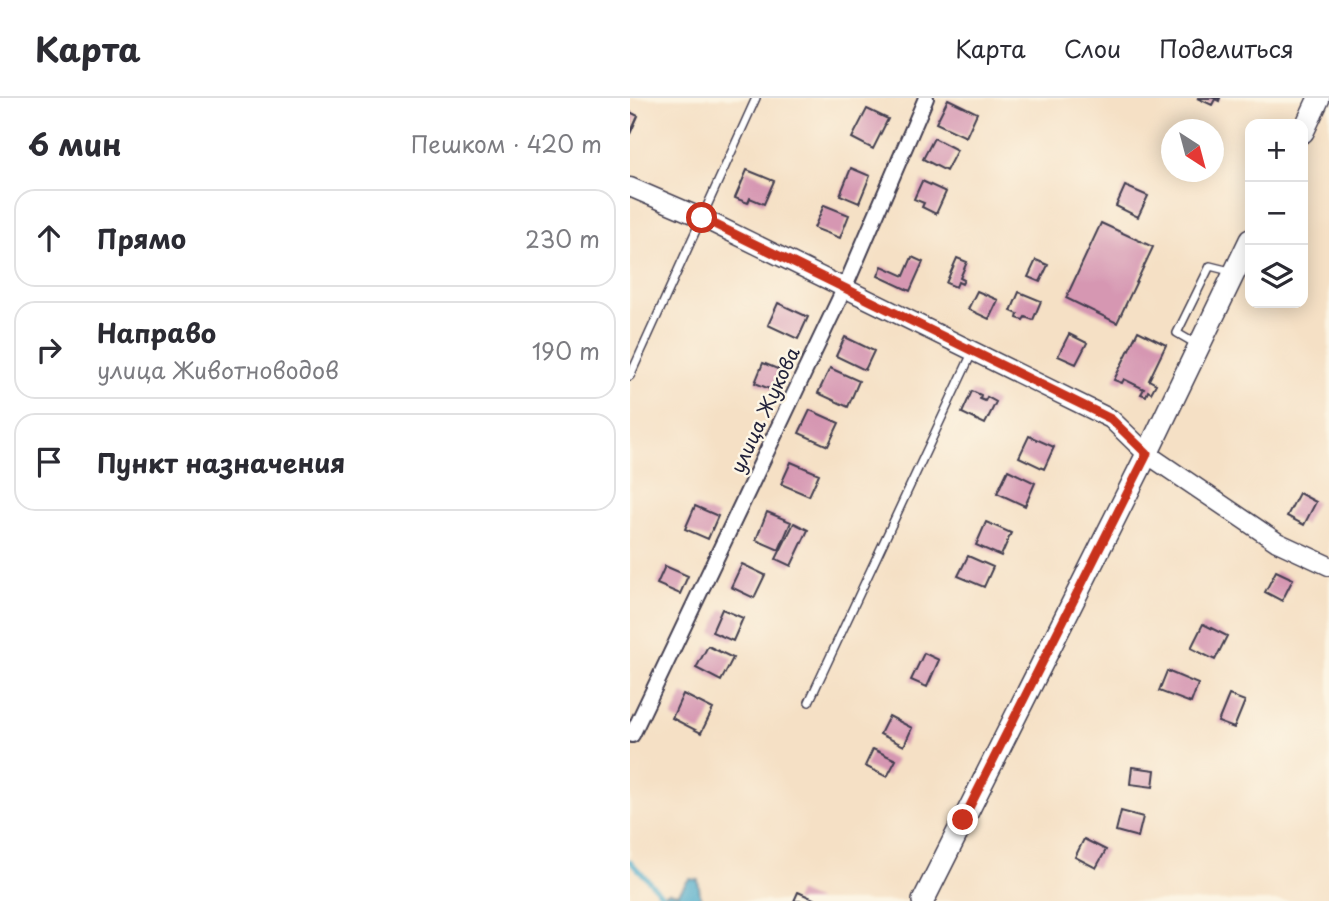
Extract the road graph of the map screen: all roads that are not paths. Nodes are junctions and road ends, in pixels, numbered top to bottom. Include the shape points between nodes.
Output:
1 (756, 98) edge
2 (926, 98) edge
3 (1319, 98) edge
4 (1308, 121) edge
5 (630, 187) edge
6 (702, 218) junction
7 (1248, 245) edge
8 (845, 287) junction
9 (973, 351) junction
10 (630, 376) edge
11 (1147, 454) junction
12 (1329, 566) edge
13 (809, 702) dead end
14 (632, 735) edge
15 (923, 901) edge

1 - 6 lane
2 - 8 street, улица Жукова
3 - 4 main road
5 - 6 street
6 - 8 street
6 - 10 lane
7 - 11 main road
8 - 9 street
8 - 14 street, улица Жукова
9 - 11 street via 1111,419
9 - 13 lane
11 - 12 street via 1277,542
11 - 15 main road

